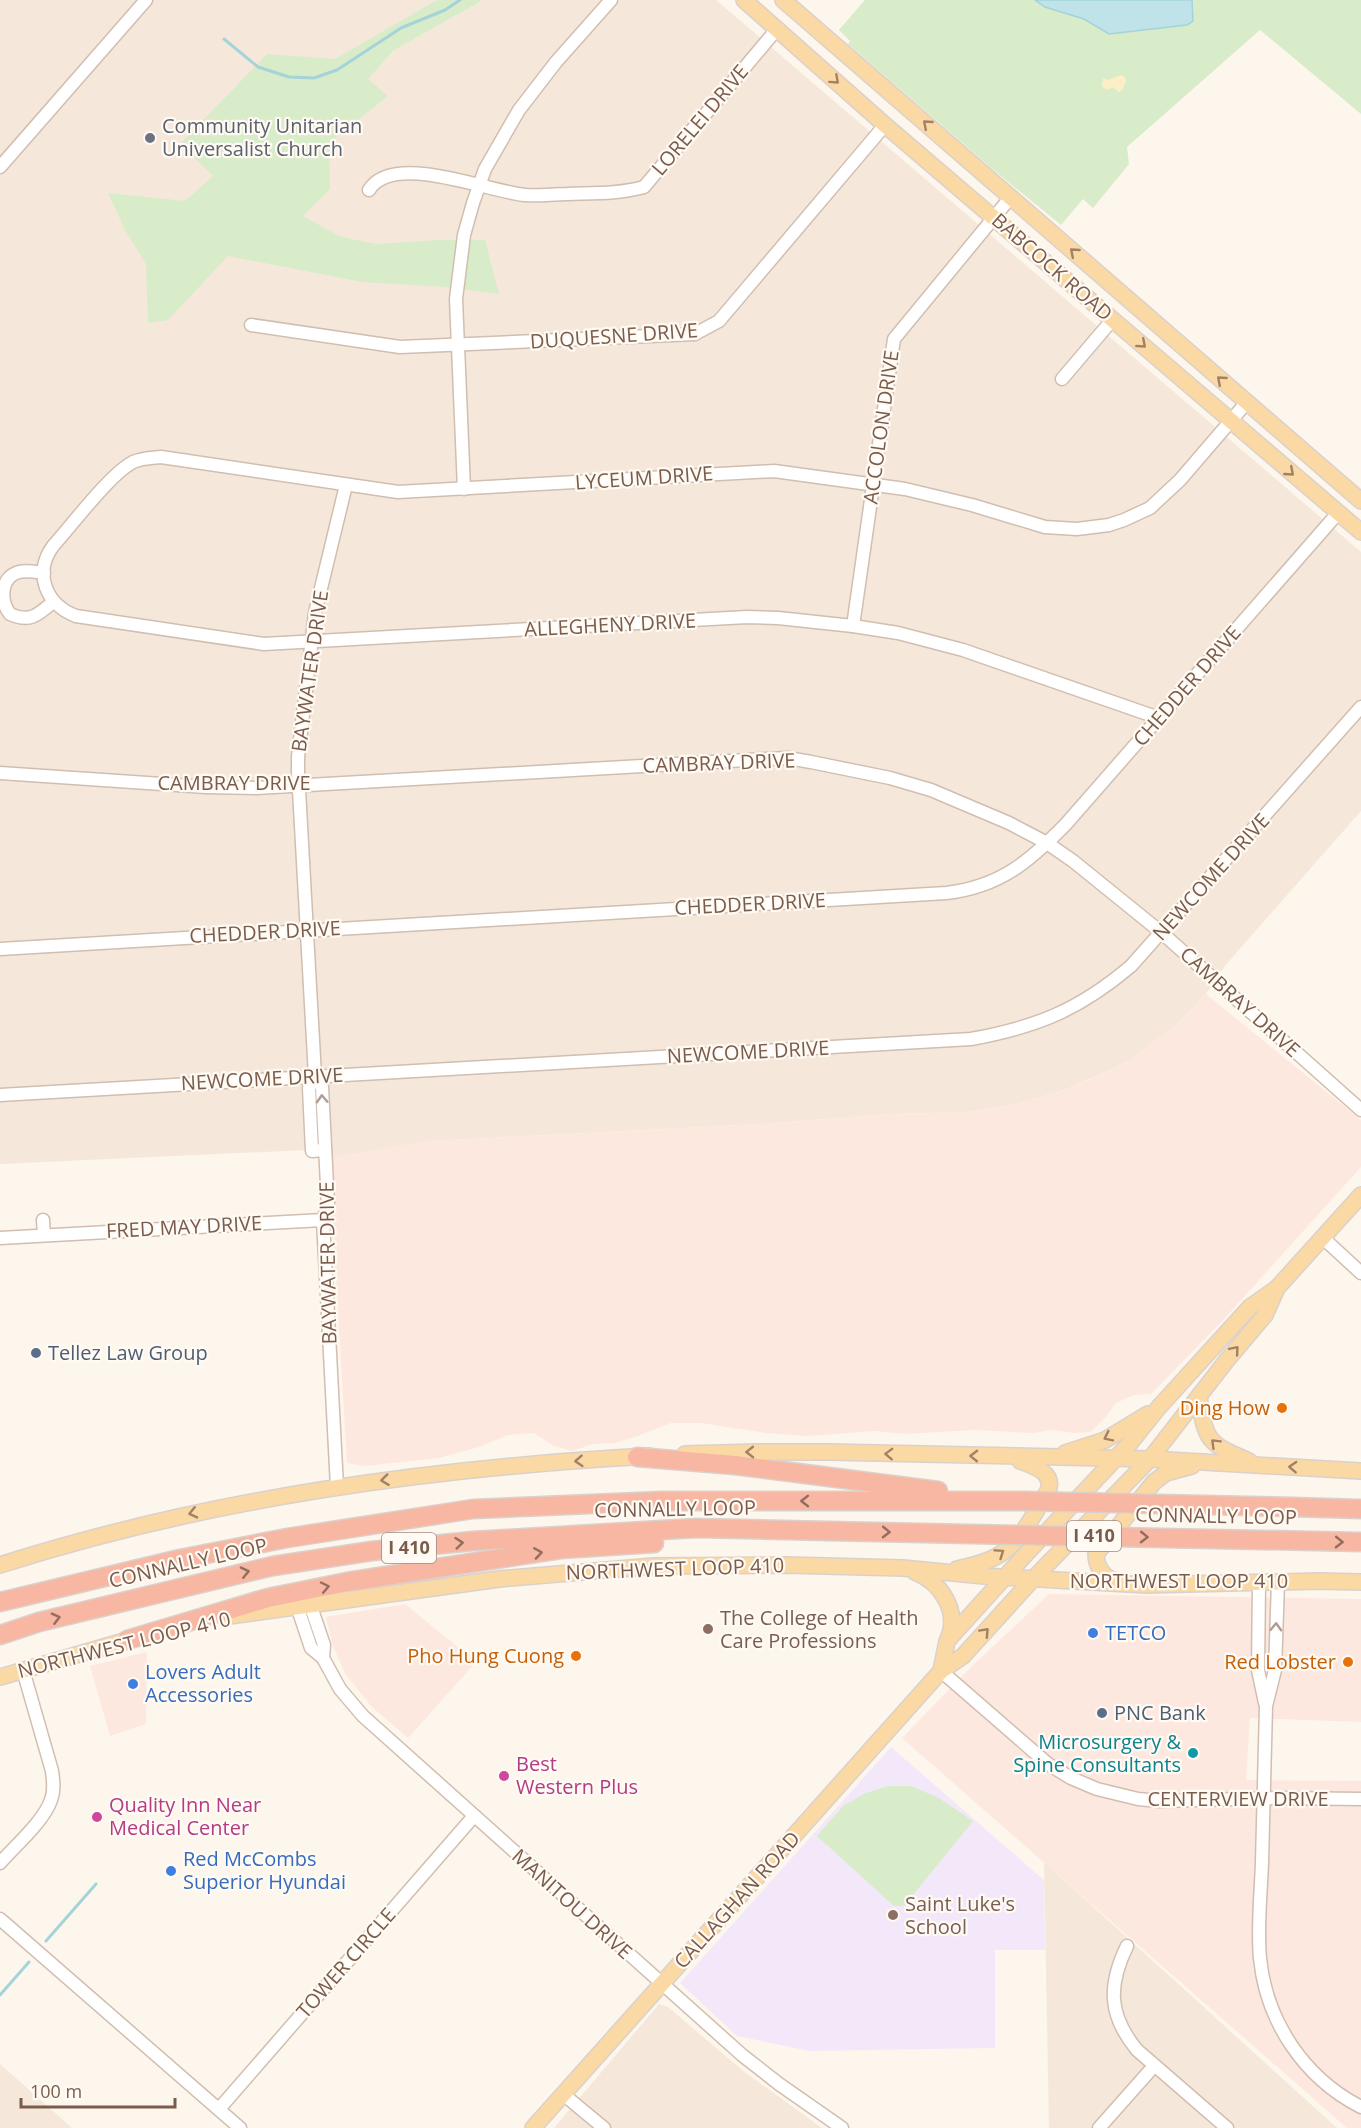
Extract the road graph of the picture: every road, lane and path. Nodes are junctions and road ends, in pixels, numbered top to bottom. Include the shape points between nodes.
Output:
1 (146, 0) edge
2 (610, 0) edge
3 (744, 0) edge
4 (783, 0) edge
5 (777, 29) junction
6 (824, 36) junction
7 (807, 56) junction
8 (885, 125) junction
9 (0, 167) edge
10 (480, 184) junction
11 (369, 190) dead end
12 (1010, 198) junction
13 (995, 217) junction
14 (1113, 319) junction
15 (251, 325) dead end
16 (457, 345) junction
17 (1062, 379) dead end
18 (1247, 402) junction
19 (1231, 421) junction
20 (346, 485) junction
21 (873, 486) junction
22 (464, 489) junction
23 (1361, 501) edge
24 (1338, 513) junction
25 (1361, 532) edge
26 (44, 573) junction
27 (50, 598) junction
28 (853, 626) junction
29 (311, 642) junction
30 (1361, 707) edge
31 (1159, 718) junction
32 (0, 773) edge
33 (298, 785) junction
34 (1047, 843) junction
35 (307, 929) junction
36 (1162, 933) junction
37 (0, 949) edge
38 (315, 1076) junction
39 (0, 1095) edge
40 (1361, 1110) edge
41 (325, 1144) junction
42 (1361, 1195) edge
43 (43, 1220) dead end
44 (323, 1220) junction
45 (44, 1235) junction
46 (1322, 1237) junction
47 (0, 1238) edge
48 (1361, 1273) edge
49 (1277, 1288) junction
50 (1199, 1396) junction
51 (1159, 1407) junction
52 (638, 1457) junction
53 (1008, 1457) junction
54 (1042, 1458) junction
55 (1116, 1459) junction
56 (1150, 1459) junction
57 (1207, 1463) junction
58 (1260, 1466) junction
59 (1361, 1471) edge
60 (337, 1487) junction
61 (1023, 1501) junction
62 (1361, 1509) edge
63 (828, 1531) junction
64 (1361, 1542) edge
65 (0, 1565) edge
66 (903, 1568) junction
67 (945, 1572) junction
68 (1004, 1577) junction
69 (1033, 1580) junction
70 (1259, 1582) junction
71 (1278, 1582) junction
72 (1361, 1582) edge
73 (1146, 1585) junction
74 (0, 1602) edge
75 (303, 1605) junction
76 (0, 1635) edge
77 (127, 1640) junction
78 (947, 1641) junction
79 (23, 1670) junction
80 (941, 1671) junction
81 (0, 1677) edge
82 (1266, 1706) junction
83 (1263, 1798) junction
84 (1361, 1799) edge
85 (474, 1816) junction
86 (0, 1863) edge
87 (0, 1919) edge
88 (1127, 1946) dead end
89 (661, 1984) junction
90 (1155, 2066) junction
91 (563, 2094) junction
92 (1361, 2107) edge
93 (219, 2109) junction
94 (240, 2128) edge
95 (533, 2128) edge
96 (604, 2128) edge
97 (842, 2128) edge
98 (1099, 2128) edge
99 (1227, 2128) edge

1 - 9 street
2 - 10 street via 519,110
3 - 5 main road, BABCOCK ROAD
4 - 6 main road, BABCOCK ROAD
5 - 7 main road, BABCOCK ROAD
5 - 10 street, LORELEI DRIVE via 644,188 617,193 528,195
6 - 7 main road
12 -> 6 main road, BABCOCK ROAD
7 -> 8 main road, BABCOCK ROAD
8 - 13 main road, BABCOCK ROAD
8 - 16 street, DUQUESNE DRIVE via 710,328 695,334
10 - 11 street, LORELEI DRIVE via 409,174 381,177
10 - 16 street via 464,235 458,271
12 - 13 street, ACCOLON DRIVE
18 -> 12 main road, BABCOCK ROAD
13 - 14 main road, BABCOCK ROAD
13 - 21 street, ACCOLON DRIVE via 894,339
14 - 17 street
14 -> 19 main road, BABCOCK ROAD
15 - 16 street, DUQUESNE DRIVE via 382,345
16 - 22 street
18 - 19 street, LYCEUM DRIVE
18 - 23 main road, BABCOCK ROAD
19 - 21 street, LYCEUM DRIVE via 1150,508 1093,528 1045,527 940,496
19 -> 24 main road, BABCOCK ROAD
20 - 22 street, LYCEUM DRIVE via 398,492
20 - 26 street, LYCEUM DRIVE via 171,458 146,458 118,473 46,555
20 - 29 street, BAYWATER DRIVE
21 - 22 street, LYCEUM DRIVE via 774,471
21 - 28 street, ACCOLON DRIVE
24 - 25 main road, BABCOCK ROAD
24 - 31 street, CHEDDER DRIVE
26 - 27 street
26 - 27 street via 25,571 10,577 1,592 2,604 10,615 25,619 37,616
27 - 29 street, ALLEGHENY DRIVE via 76,616 264,644
28 - 29 street, ALLEGHENY DRIVE via 747,617
28 - 31 street, ALLEGHENY DRIVE via 963,650
29 - 33 street, BAYWATER DRIVE
30 - 36 street, NEWCOME DRIVE
31 - 34 street, CHEDDER DRIVE
32 - 33 street, CAMBRAY DRIVE via 206,787
33 - 34 street, CAMBRAY DRIVE via 788,758 931,790
33 - 35 street, BAYWATER DRIVE
34 - 35 street, CHEDDER DRIVE via 1007,875 960,892
34 - 36 street, CAMBRAY DRIVE
35 - 37 street, CHEDDER DRIVE
35 - 38 street, BAYWATER DRIVE
36 - 38 street, NEWCOME DRIVE via 1131,966 1084,1001 1030,1026 971,1039
36 - 40 street, CAMBRAY DRIVE
38 - 39 street, NEWCOME DRIVE
41 -> 38 street, BAYWATER DRIVE via 322,1087
38 - 41 street, BAYWATER DRIVE via 309,1088 312,1144
41 - 44 street, BAYWATER DRIVE via 328,1205
42 - 46 main road, CALLAGHAN ROAD
43 - 45 street
44 - 45 street, FRED MAY DRIVE
44 - 60 street, BAYWATER DRIVE
45 - 47 street, FRED MAY DRIVE
46 - 48 street
46 - 49 main road, CALLAGHAN ROAD
50 -> 49 main road, CALLAGHAN ROAD via 1264,1315
49 - 51 main road, CALLAGHAN ROAD via 1250,1307
50 - 56 main road, CALLAGHAN ROAD
58 -> 50 main road via 1211,1441 1202,1419
51 -> 54 main road via 1105,1440
51 - 55 main road, CALLAGHAN ROAD
53 -> 52 main road via 758,1452
52 -> 60 main road via 498,1467
52 - 61 highway
53 - 54 main road
67 -> 53 main road via 1002,1553 1022,1533 1048,1491 1050,1479 1035,1466
54 - 55 main road
55 - 56 main road
55 - 68 main road, CALLAGHAN ROAD
56 - 57 main road
56 - 69 main road, CALLAGHAN ROAD
57 - 58 main road
57 - 73 main road via 1166,1473 1154,1482 1096,1554 1105,1577
59 -> 58 main road
60 -> 65 main road via 199,1512 96,1536
61 - 62 highway, CONNALLY LOOP / I 410, bridge
61 -> 74 highway, CONNALLY LOOP / I 410 via 662,1501 473,1509 190,1557
63 -> 64 highway, CONNALLY LOOP / I 410, bridge
76 -> 63 highway, CONNALLY LOOP / I 410 via 273,1566 372,1551 696,1528
77 -> 63 highway via 268,1598 347,1582 561,1549
66 - 67 main road, NORTHWEST LOOP 410
66 - 75 main road, NORTHWEST LOOP 410 via 621,1568 499,1579
66 - 78 main road via 924,1576 943,1594 952,1616
67 - 68 main road, NORTHWEST LOOP 410
68 - 69 main road, NORTHWEST LOOP 410
68 - 78 main road, CALLAGHAN ROAD
69 - 73 main road, NORTHWEST LOOP 410
80 -> 69 main road, CALLAGHAN ROAD via 963,1656
70 - 71 main road, NORTHWEST LOOP 410
70 - 73 main road, NORTHWEST LOOP 410
70 - 82 street via 1258,1670
71 - 72 main road, NORTHWEST LOOP 410
82 -> 71 street via 1275,1670
75 - 77 main road, NORTHWEST LOOP 410
75 - 85 street, MANITOU DRIVE via 310,1648 322,1658 351,1703
77 - 79 main road, NORTHWEST LOOP 410
78 - 80 main road
79 - 81 main road, NORTHWEST LOOP 410
79 - 86 street via 54,1784 45,1813
80 - 83 street, CENTERVIEW DRIVE via 1048,1764 1097,1789 1159,1801
80 - 89 main road, CALLAGHAN ROAD
82 - 83 street
83 - 84 street, CENTERVIEW DRIVE
83 - 92 street via 1259,1940 1268,1998 1285,2036 1307,2067
85 - 89 street, MANITOU DRIVE
85 - 93 street, TOWER CIRCLE
87 - 93 street
88 - 90 street via 1114,1981 1114,2006 1127,2038
89 - 91 main road, CALLAGHAN ROAD
89 - 97 street, MANITOU DRIVE via 742,2055
90 - 98 street
90 - 99 street
91 - 95 main road, CALLAGHAN ROAD
91 - 96 street
93 - 94 street

